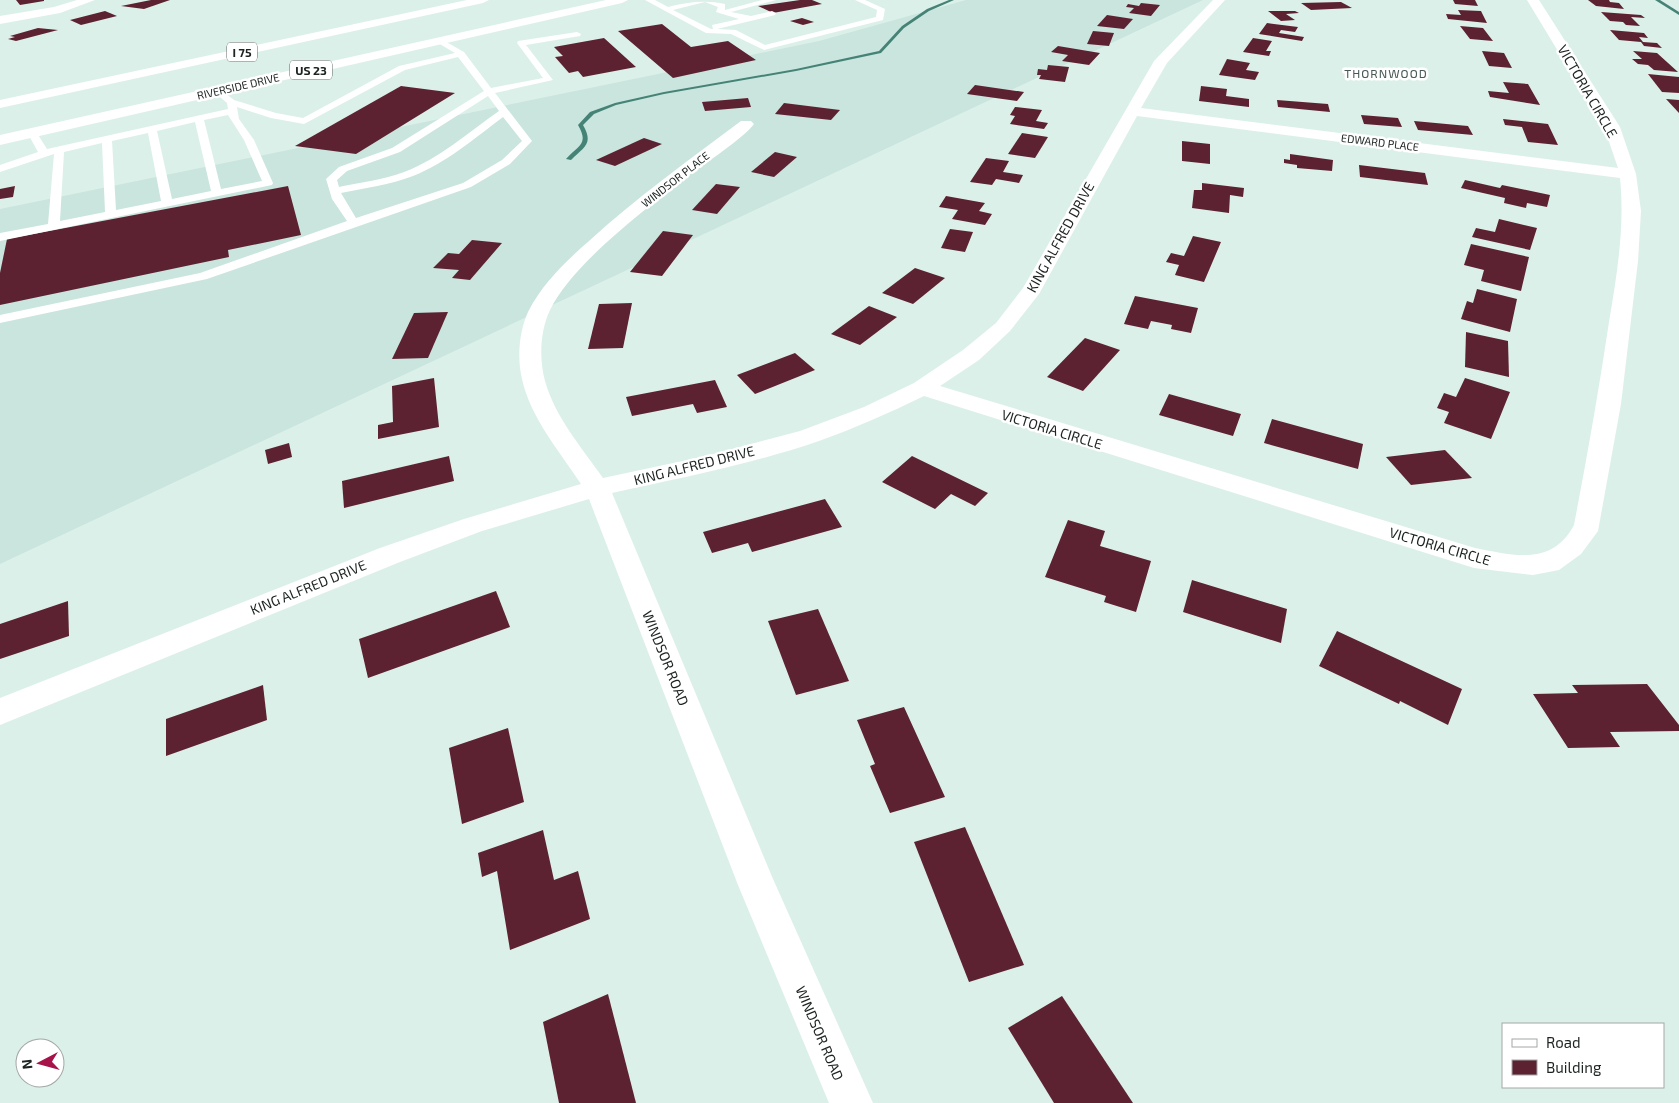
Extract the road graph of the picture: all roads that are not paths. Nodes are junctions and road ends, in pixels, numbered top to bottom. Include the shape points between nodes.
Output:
1 (89, 0) edge
2 (427, 0) edge
3 (483, 0) edge
4 (622, 0) edge
5 (649, 0) edge
6 (705, 0) edge
7 (730, 0) edge
8 (772, 0) edge
9 (859, 0) edge
10 (1219, 0) edge
11 (1533, 0) edge
12 (741, 7) junction
13 (667, 9) junction
14 (724, 12) junction
15 (772, 13) dead end
16 (756, 14) dead end
17 (349, 15) dead end
18 (704, 16) dead end
19 (0, 20) edge
20 (687, 20) junction
21 (705, 29) junction
22 (578, 34) dead end
23 (442, 41) junction
24 (460, 54) junction
25 (218, 91) junction
26 (490, 91) junction
27 (0, 104) edge
28 (232, 107) junction
29 (505, 111) junction
30 (1131, 111) junction
31 (199, 118) junction
32 (746, 124) dead end
33 (152, 129) junction
34 (32, 132) junction
35 (107, 139) junction
36 (0, 140) edge
37 (59, 150) junction
38 (44, 154) junction
39 (0, 169) edge
40 (1628, 174) junction
41 (335, 191) junction
42 (217, 193) junction
43 (167, 203) junction
44 (110, 214) junction
45 (354, 223) junction
46 (54, 225) junction
47 (606, 235) joint
48 (0, 237) edge
49 (0, 319) edge
50 (922, 388) junction
51 (597, 488) junction
52 (0, 712) edge
53 (851, 1103) edge

1 - 19 main road
2 - 17 main road
3 - 27 main road, I 75
4 - 23 main road, RIVERSIDE DRIVE / US 23
5 - 13 lane
6 - 13 lane
6 - 14 lane via 722,6 719,10
7 - 12 lane via 729,3
8 - 12 lane
9 - 21 lane via 881,8 880,18 764,48 733,32
10 - 30 main road, KING ALFRED DRIVE via 1161,61
11 - 40 main road, VICTORIA CIRCLE via 1612,128
12 - 14 lane
13 - 20 lane
14 - 16 lane via 739,17
15 - 21 lane
18 - 20 lane
20 - 21 lane
22 - 26 lane via 521,43 550,80
23 - 24 lane
23 - 25 main road, RIVERSIDE DRIVE / US 23
24 - 26 lane
24 - 28 lane via 402,68 304,121
25 - 28 lane
25 - 34 main road, RIVERSIDE DRIVE / US 23
26 - 29 lane
26 - 41 lane via 396,150 343,169 331,179
28 - 31 lane
28 - 42 lane via 234,119 249,140 268,183
29 - 41 lane via 417,171
29 - 45 lane via 527,141 506,162 467,185
30 - 40 main road, EDWARD PLACE
30 - 50 main road, KING ALFRED DRIVE via 1032,290 1003,327 971,355
31 - 33 lane
31 - 42 lane
32 - 47 main road, WINDSOR PLACE
33 - 35 lane
33 - 43 lane
34 - 36 main road, RIVERSIDE DRIVE / US 23
34 - 38 lane
35 - 37 lane
35 - 44 lane
37 - 38 lane
37 - 46 lane
38 - 39 lane
40 - 50 main road, VICTORIA CIRCLE via 1632,211 1628,260 1609,404 1588,525 1579,542 1548,563 1502,564 1474,558
41 - 45 lane
42 - 43 lane
43 - 44 lane
44 - 46 lane
45 - 49 lane via 203,276
46 - 48 lane
47 - 51 main road, WINDSOR ROAD via 550,292 538,312 530,351 536,388
50 - 51 main road, KING ALFRED DRIVE via 872,412 809,436 706,464
51 - 52 main road, KING ALFRED DRIVE via 473,525 390,555
51 - 53 main road, WINDSOR ROAD via 756,886

